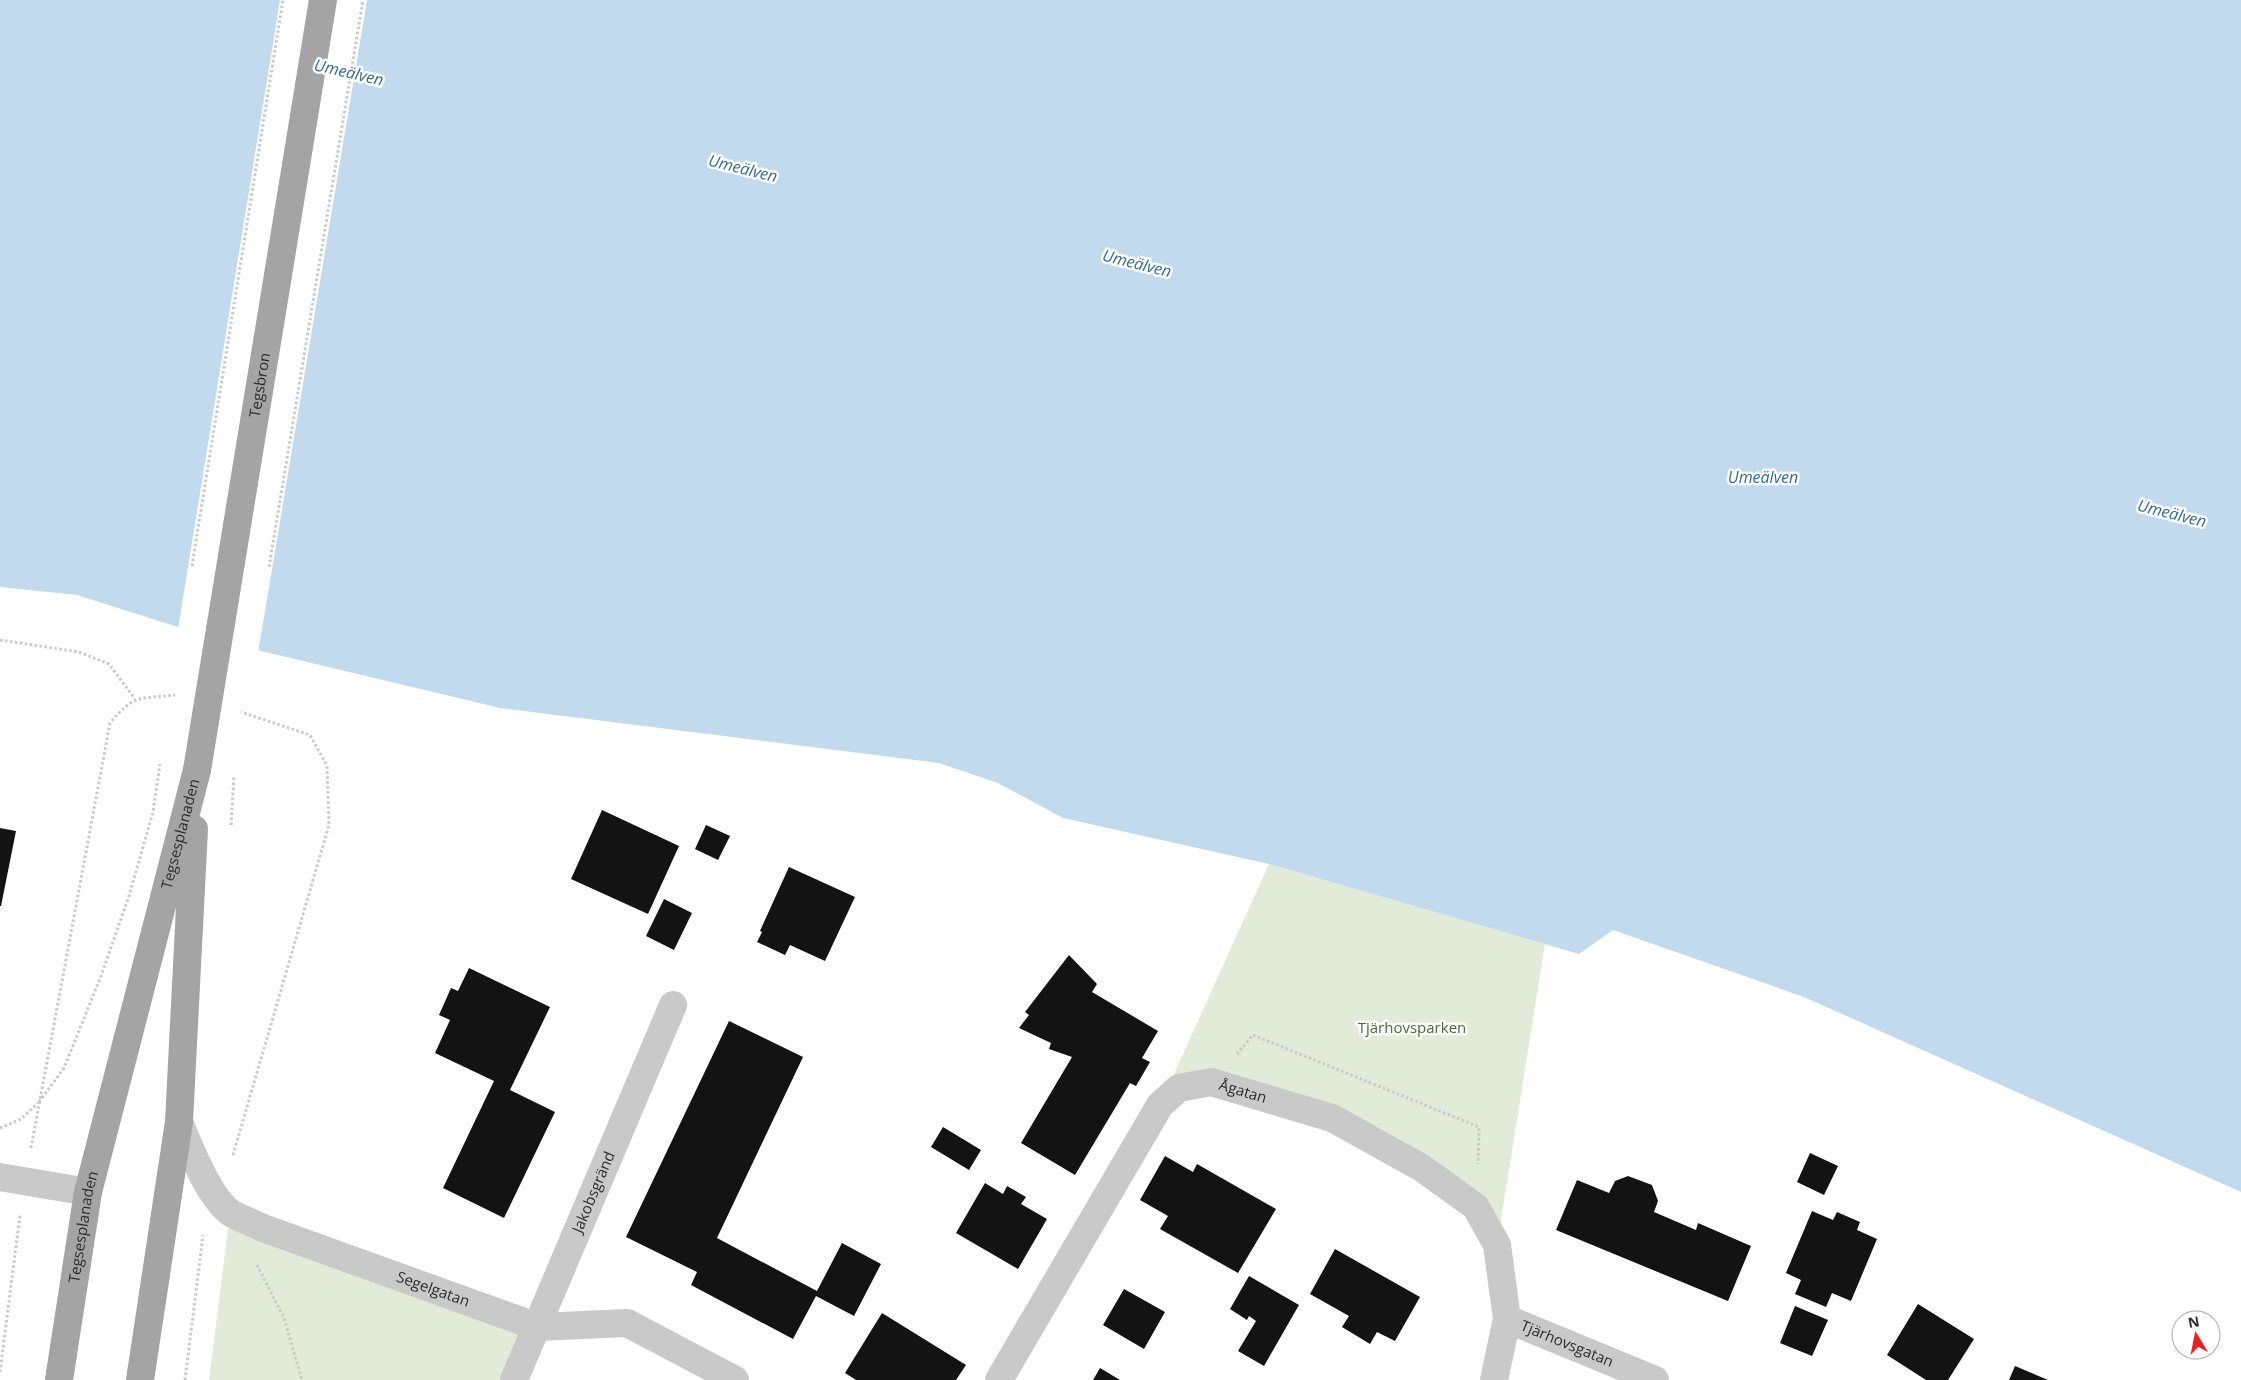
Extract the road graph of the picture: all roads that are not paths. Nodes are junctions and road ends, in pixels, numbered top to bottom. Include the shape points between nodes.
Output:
1 (323, 0) edge
2 (197, 770) junction
3 (674, 1005) dead end
4 (179, 1122) junction
5 (12, 1179) edge
6 (88, 1192) junction
7 (1507, 1319) junction
8 (538, 1327) junction
9 (59, 1380) edge
10 (140, 1380) edge
11 (514, 1380) edge
12 (735, 1380) edge
13 (999, 1380) edge
14 (1494, 1380) edge
15 (1655, 1380) edge

1 - 2 main road, Tegsbron, bridge
2 - 4 main road, Tegsesplanaden
2 - 6 main road, Tegsesplanaden
3 - 8 street, Jakobsgränd
4 - 8 street, Segelgatan via 194,1158 223,1204 263,1228
4 - 10 main road, Tegsesplanaden
5 - 6 street
6 - 9 main road, Tegsesplanaden
7 - 13 street, Ågatan via 1497,1245 1476,1207 1422,1168 1332,1118 1212,1082 1179,1088 1160,1104
7 - 14 street, Ågatan
7 - 15 street, Tjärhovsgatan
8 - 11 street, Jakobsgränd
8 - 12 street, Segelgatan via 627,1323

